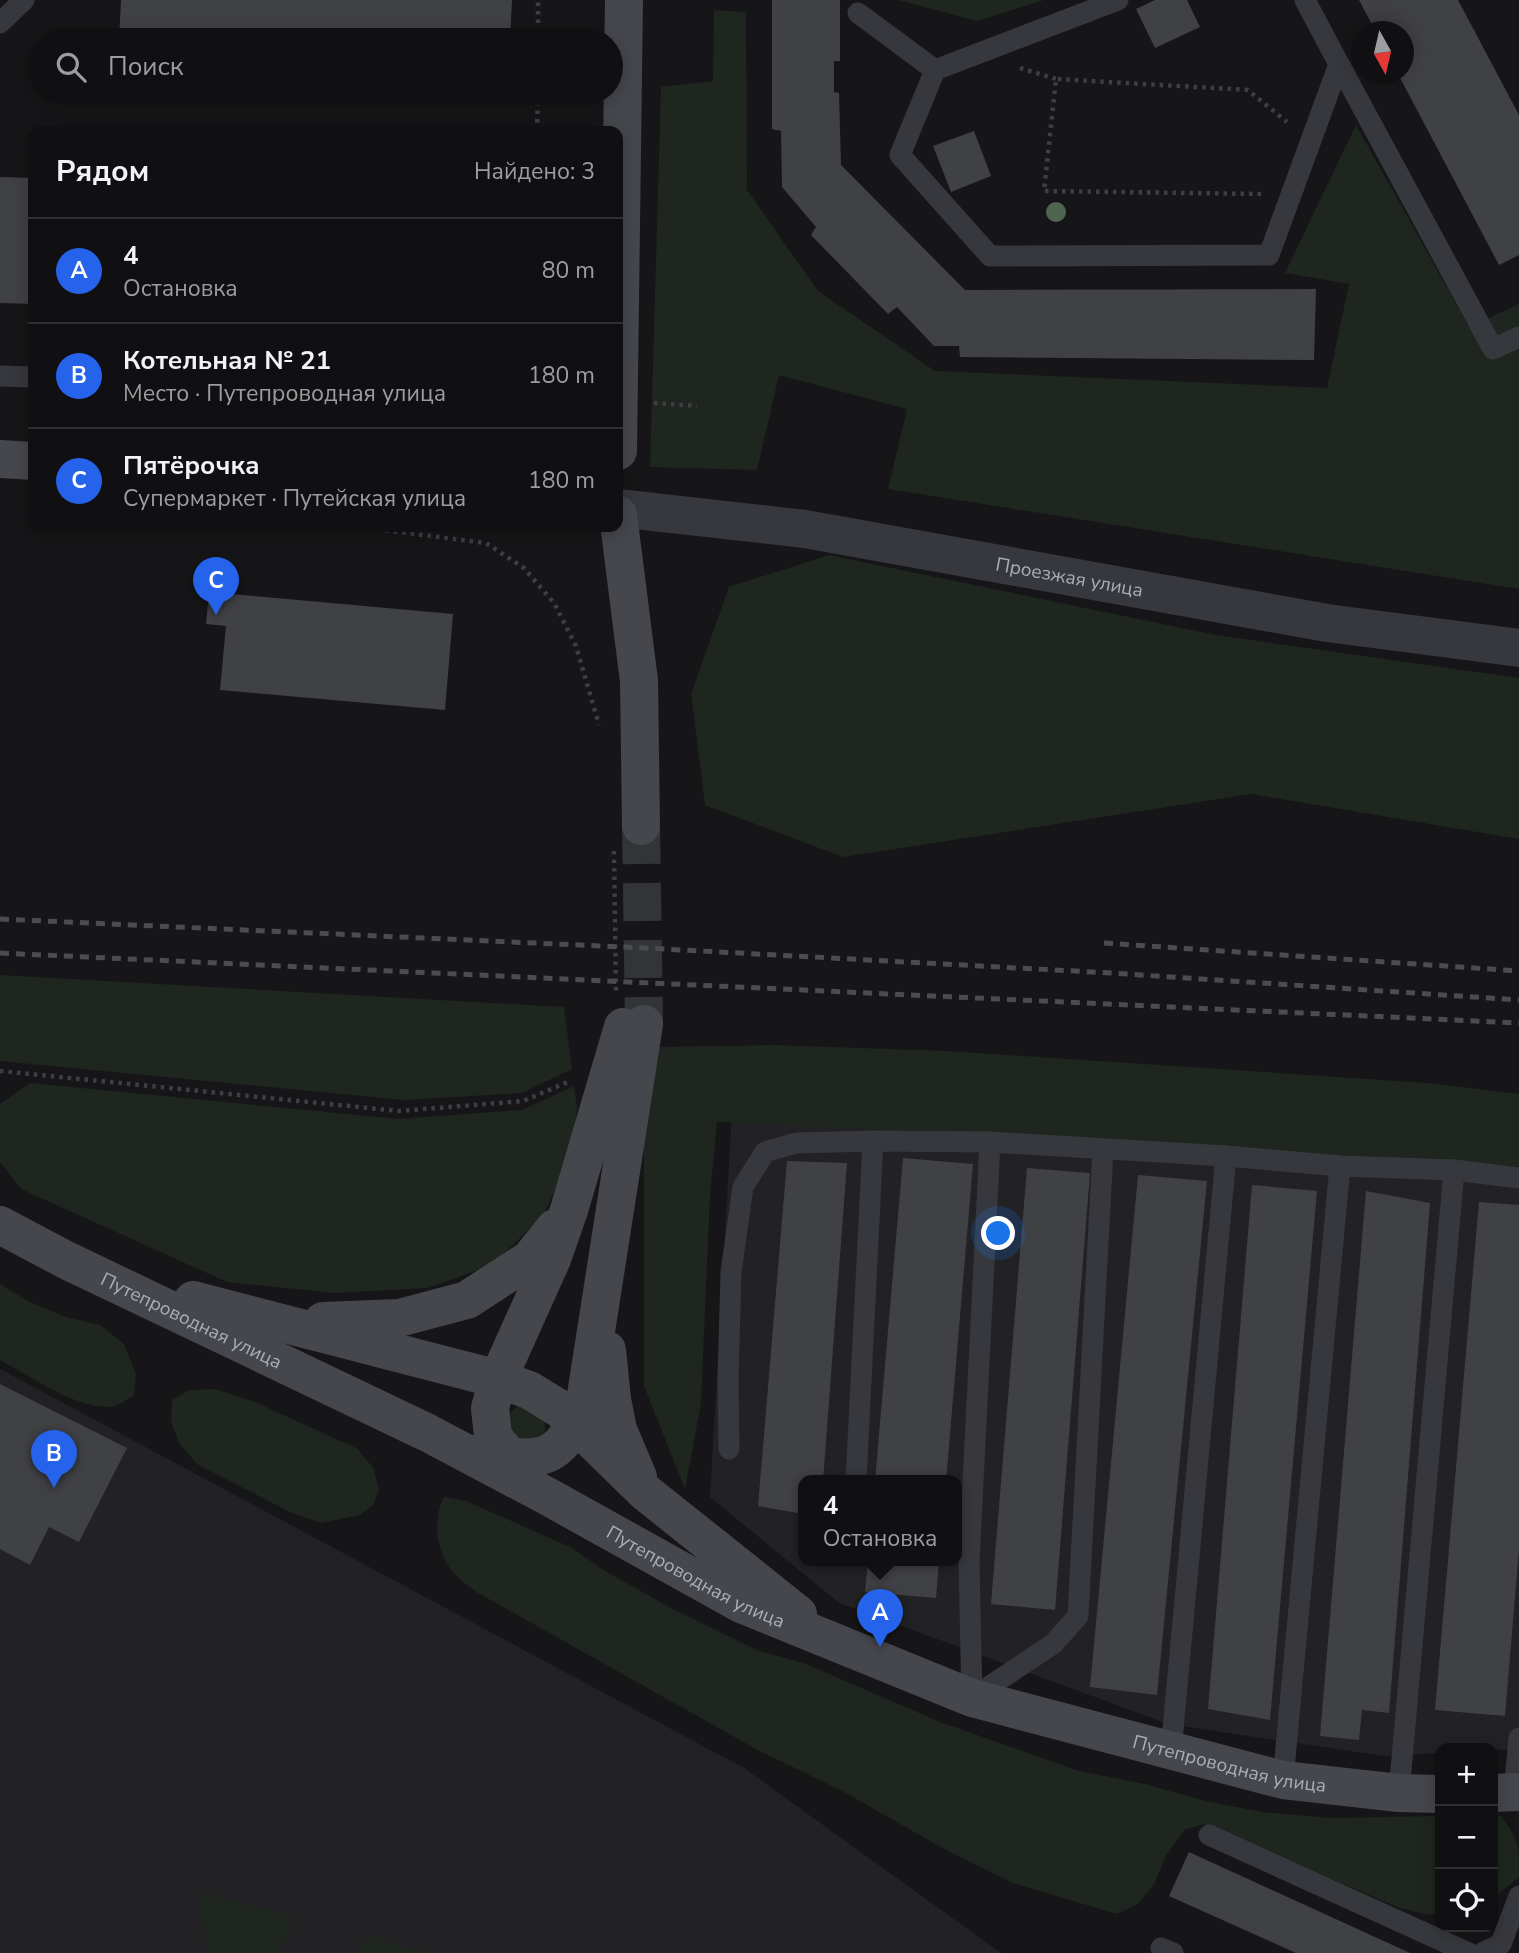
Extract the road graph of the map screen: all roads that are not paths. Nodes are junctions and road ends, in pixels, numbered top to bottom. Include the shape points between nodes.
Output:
1 (24, 0) edge
2 (624, 0) edge
3 (1118, 0) edge
4 (1305, 0) edge
5 (858, 13) dead end
6 (0, 23) edge
7 (1339, 64) junction
8 (935, 70) junction
9 (623, 75) edge
10 (623, 105) edge
11 (622, 126) edge
12 (1519, 337) edge
13 (0, 376) edge
14 (28, 377) edge
15 (0, 459) edge
16 (28, 461) edge
17 (623, 509) edge
18 (617, 532) edge
19 (620, 532) edge
20 (1519, 648) edge
21 (873, 1141) junction
22 (990, 1142) junction
23 (1103, 1150) junction
24 (1226, 1156) junction
25 (1340, 1166) junction
26 (1454, 1170) junction
27 (1519, 1178) edge
28 (569, 1210) junction
29 (0, 1225) edge
30 (66, 1259) junction
31 (604, 1280) junction
32 (223, 1309) junction
33 (498, 1379) junction
34 (576, 1424) junction
35 (428, 1433) junction
36 (729, 1449) dead end
37 (509, 1458) junction
38 (856, 1475) edge
39 (645, 1492) junction
40 (547, 1496) junction
41 (830, 1640) junction
42 (972, 1698) junction
43 (1519, 1738) edge
44 (1171, 1751) junction
45 (1283, 1780) junction
46 (1509, 1792) edge
47 (1399, 1793) junction
48 (1435, 1794) edge
49 (1209, 1835) dead end
50 (1519, 1896) edge
51 (1469, 1953) edge
52 (1482, 1953) edge

1 - 6 lane
2 - 9 main road
3 - 8 lane
4 - 7 lane
5 - 8 lane
7 - 8 lane via 1269,255 990,256 900,155
7 - 12 lane via 1493,349
10 - 11 main road
13 - 14 lane
15 - 16 main road
17 - 20 street, Проезжая улица via 805,529 1327,623
18 - 19 main road via 626,832 639,681
21 - 22 lane
21 - 36 lane via 796,1143 765,1152 743,1187 731,1272
21 - 38 lane
22 - 23 lane
22 - 42 lane via 969,1563
23 - 24 lane
23 - 42 lane via 1078,1616 1053,1644
24 - 25 lane
24 - 44 lane
25 - 26 lane
25 - 45 lane
26 - 27 lane
26 - 47 lane
28 - 31 main road via 628,1016
28 - 32 main road via 530,1259 467,1300 399,1318 327,1321
28 - 33 main road
29 - 30 main road, Путепроводная улица
30 - 32 main road
30 - 35 main road, Путепроводная улица
31 - 34 main road via 586,1395
31 - 39 main road via 612,1399 618,1430
32 - 33 main road
33 - 34 main road via 529,1390
33 - 37 main road via 490,1408 493,1437
34 - 37 main road via 544,1457
34 - 39 main road
35 - 37 main road
35 - 40 main road, Путепроводная улица
37 - 40 main road
39 - 41 main road
40 - 41 main road, Путепроводная улица via 741,1604
41 - 42 main road, Путепроводная улица
42 - 44 main road, Путепроводная улица
43 - 46 lane
44 - 45 main road, Путепроводная улица
45 - 47 main road, Путепроводная улица
47 - 48 main road, Путепроводная улица
49 - 51 lane
50 - 52 lane via 1501,1944

